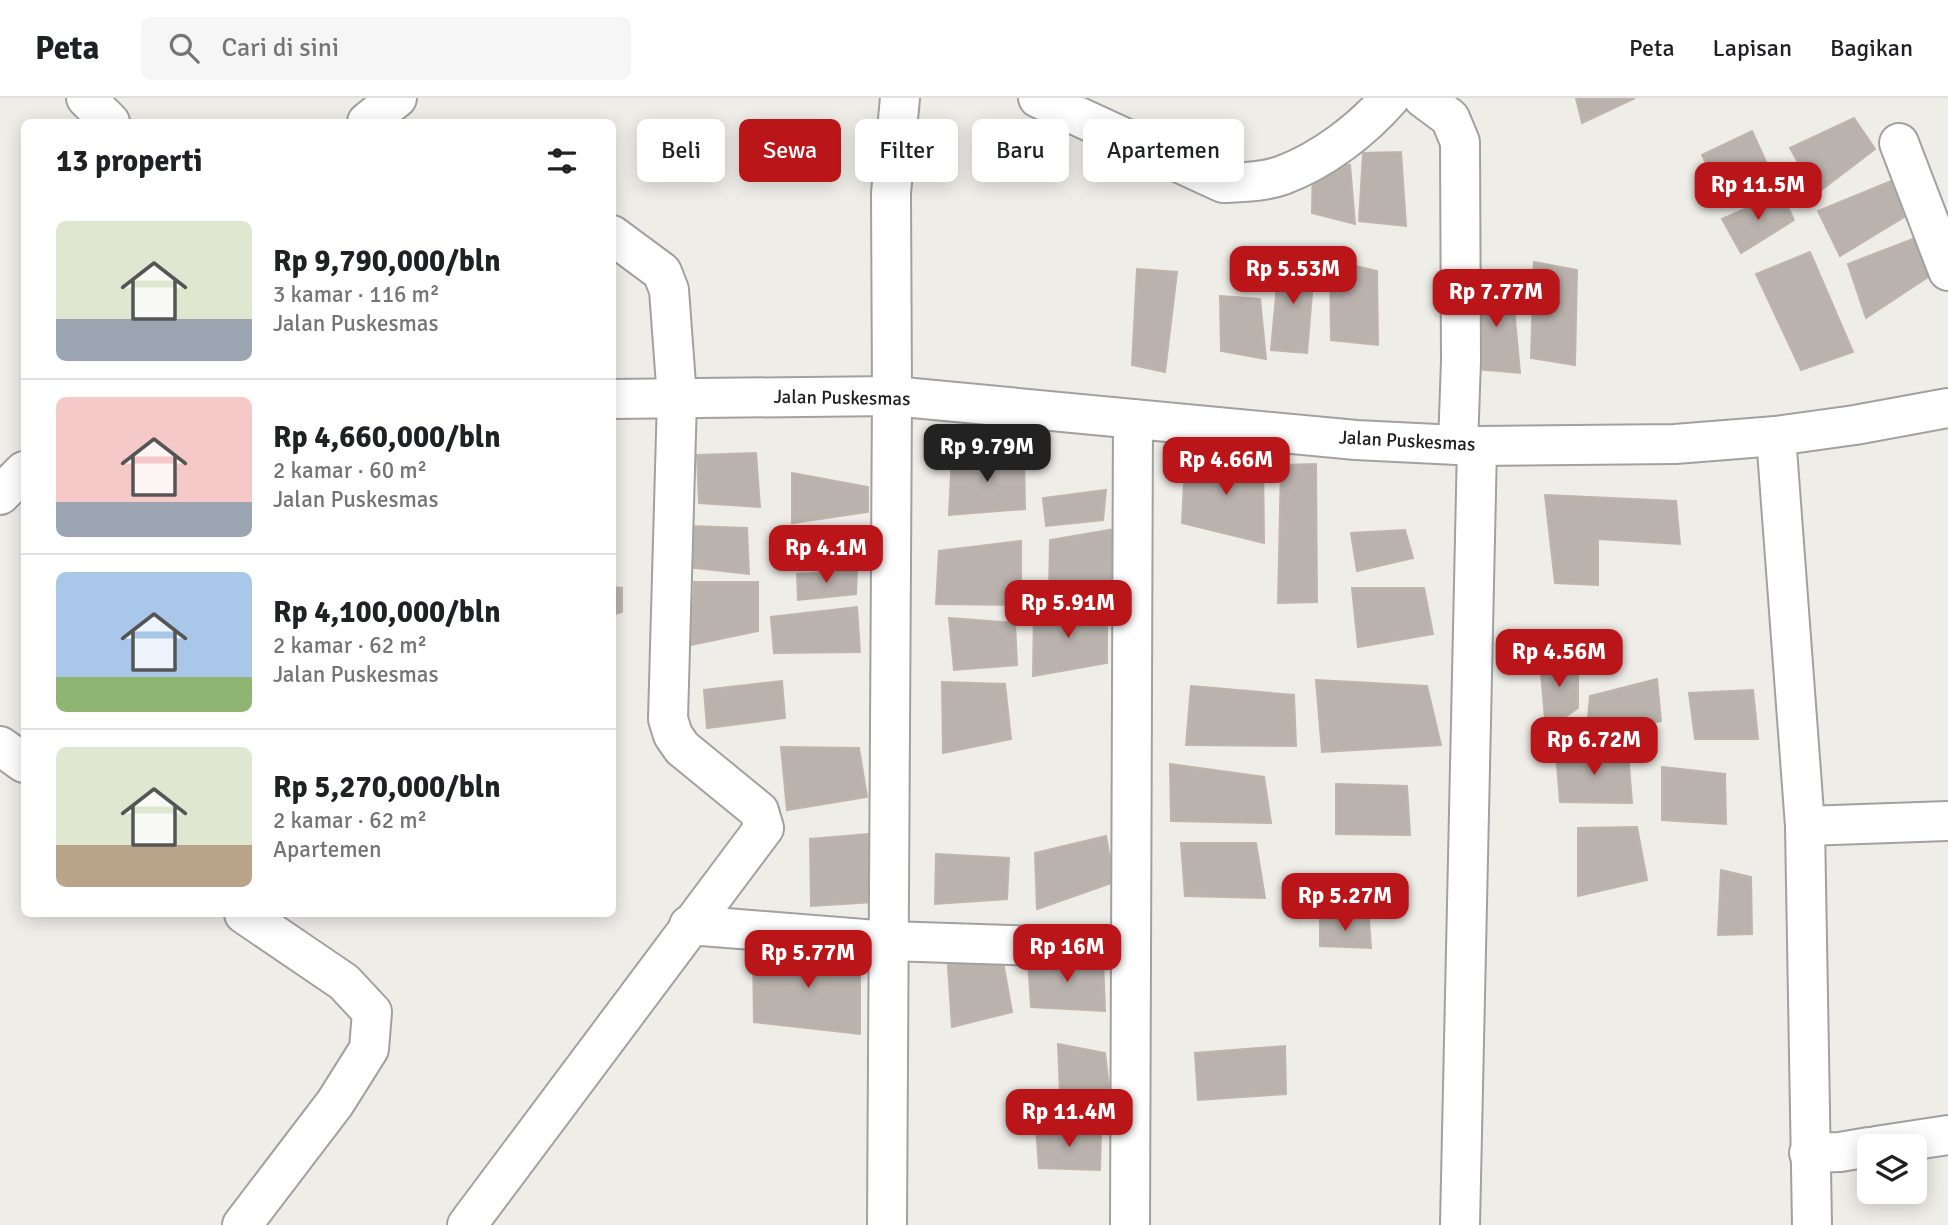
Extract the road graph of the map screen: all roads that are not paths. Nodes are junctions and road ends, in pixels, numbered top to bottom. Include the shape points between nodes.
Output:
1 (86, 98) edge
2 (397, 98) edge
3 (900, 98) edge
4 (1038, 98) edge
5 (1390, 98) edge
6 (1423, 98) edge
7 (107, 119) edge
8 (371, 119) edge
9 (1899, 143) dead end
10 (616, 238) edge
11 (1948, 271) edge
12 (892, 396) junction
13 (677, 398) junction
14 (616, 399) edge
15 (1948, 408) edge
16 (1133, 419) junction
17 (1776, 436) junction
18 (1467, 445) junction
19 (21, 474) edge
20 (0, 495) edge
21 (0, 746) edge
22 (21, 761) edge
23 (1948, 821) edge
24 (1805, 827) junction
25 (248, 917) edge
26 (689, 925) junction
27 (889, 941) junction
28 (1131, 949) junction
29 (1948, 1135) edge
30 (1927, 1138) edge
31 (1857, 1149) edge
32 (1809, 1153) junction
33 (242, 1225) edge
34 (467, 1225) edge
35 (887, 1225) edge
36 (1130, 1225) edge
37 (1460, 1225) edge
38 (1812, 1225) edge

1 - 7 street
2 - 8 street
3 - 12 street via 891,193
4 - 5 street via 1223,183 1281,176 1313,162 1374,116
6 - 18 street via 1450,118 1460,142 1461,361
9 - 11 street
10 - 13 street via 662,272 669,290
12 - 13 street, Jalan Puskesmas
12 - 16 street, Jalan Puskesmas
12 - 27 street
13 - 14 street, Jalan Puskesmas
13 - 26 street via 668,719 682,748 759,811 764,828
15 - 17 street, Jalan Puskesmas
16 - 18 street, Jalan Puskesmas via 1356,440
16 - 28 street
17 - 18 street, Jalan Puskesmas via 1675,444
17 - 24 street
18 - 37 street
19 - 20 street
21 - 22 street
23 - 24 street
24 - 32 street
25 - 33 street via 344,982 372,1012 369,1049
26 - 27 street
26 - 34 street
27 - 28 street
27 - 35 street
28 - 36 street
29 - 30 street
31 - 32 street
32 - 38 street

